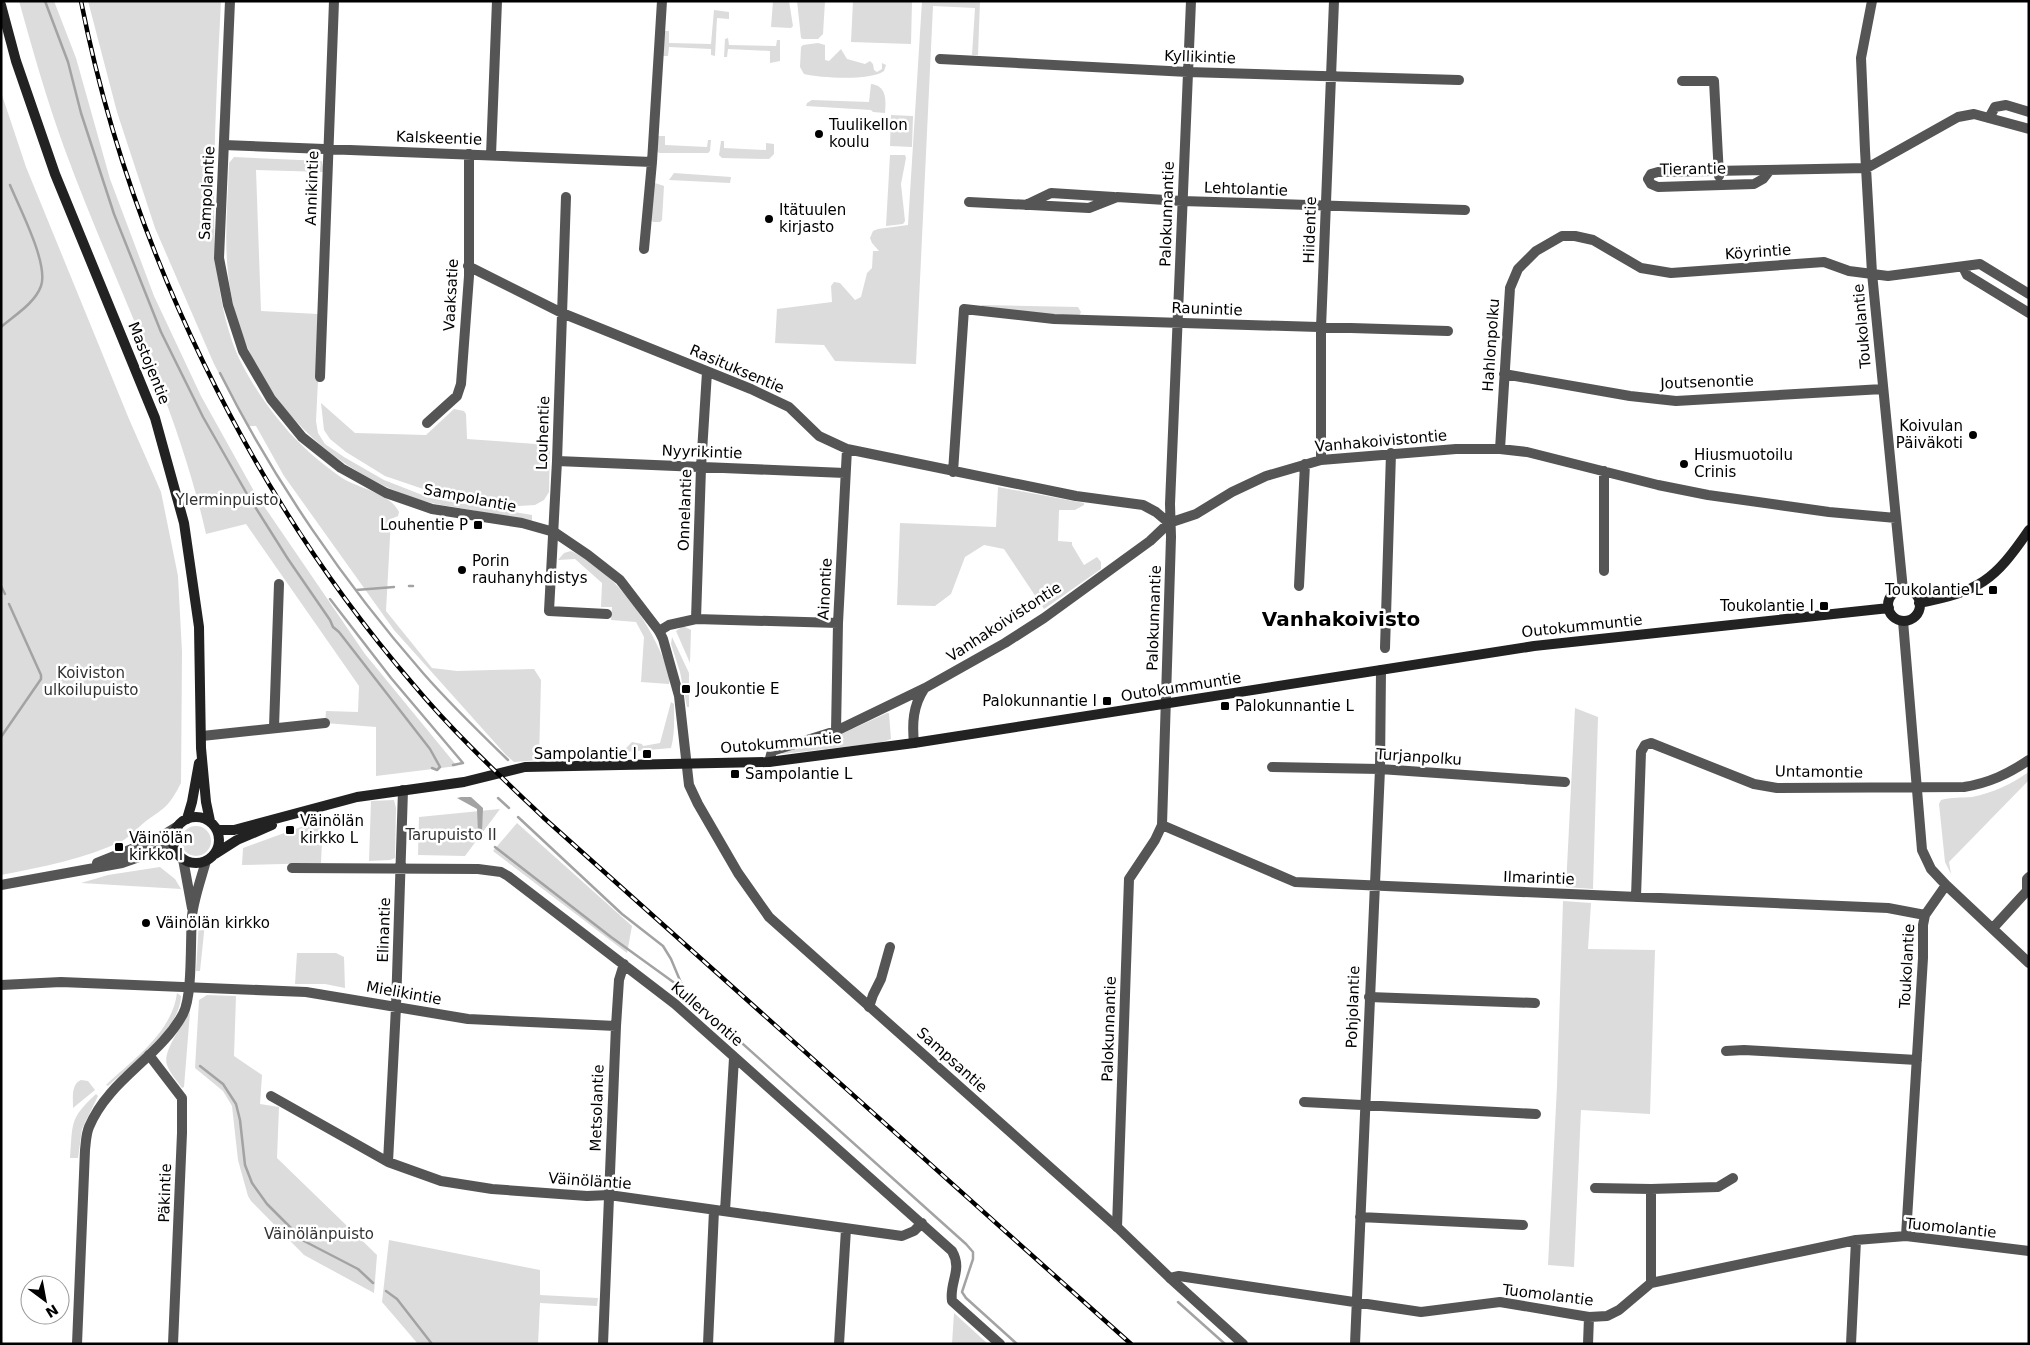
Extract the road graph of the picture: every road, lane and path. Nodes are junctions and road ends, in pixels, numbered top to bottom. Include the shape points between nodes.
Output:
1 (230, 1) edge
2 (334, 1) edge
3 (497, 1) edge
4 (662, 1) edge
5 (1191, 1) edge
6 (1334, 1) edge
7 (1872, 1) edge
8 (1, 6) edge
9 (940, 59) dead end
10 (1188, 72) junction
11 (1330, 77) junction
12 (1459, 80) dead end
13 (1682, 81) dead end
14 (2029, 112) edge
15 (1989, 118) junction
16 (2029, 129) edge
17 (224, 145) junction
18 (329, 149) junction
19 (469, 154) junction
20 (491, 155) junction
21 (652, 162) junction
22 (1867, 168) junction
23 (1770, 170) junction
24 (1718, 171) junction
25 (1719, 184) junction
26 (566, 197) dead end
27 (969, 202) dead end
28 (1182, 202) junction
29 (1326, 207) junction
30 (1465, 210) dead end
31 (1562, 236) joint
32 (644, 249) dead end
33 (468, 266) junction
34 (1963, 267) junction
35 (1872, 273) junction
36 (2029, 294) edge
37 (562, 313) junction
38 (2029, 313) edge
39 (1177, 323) junction
40 (1321, 328) junction
41 (1448, 331) dead end
42 (707, 372) junction
43 (1504, 374) junction
44 (320, 377) dead end
45 (1883, 389) junction
46 (427, 423) dead end
47 (847, 449) junction
48 (1500, 449) junction
49 (1391, 453) junction
50 (1321, 460) junction
51 (558, 461) junction
52 (1305, 464) junction
53 (701, 468) junction
54 (1604, 471) junction
55 (953, 472) junction
56 (845, 473) junction
57 (1896, 518) junction
58 (1169, 522) junction
59 (2029, 530) edge
60 (554, 532) junction
61 (1604, 571) dead end
62 (279, 584) dead end
63 (1299, 586) dead end
64 (1903, 590) junction
65 (1920, 603) junction
66 (1888, 608) junction
67 (607, 614) dead end
68 (696, 619) junction
69 (1903, 621) junction
70 (838, 623) junction
71 (659, 631) junction
72 (1385, 648) dead end
73 (1380, 670) junction
74 (925, 688) junction
75 (1167, 705) junction
76 (325, 723) dead end
77 (274, 728) junction
78 (836, 731) junction
79 (202, 736) junction
80 (914, 743) junction
81 (202, 748) junction
82 (2029, 760) edge
83 (769, 762) junction
84 (685, 765) junction
85 (1272, 767) dead end
86 (1380, 769) junction
87 (1565, 782) dead end
88 (1918, 788) junction
89 (403, 790) junction
90 (301, 812) junction
91 (187, 819) junction
92 (210, 821) junction
93 (1162, 825) junction
94 (178, 826) junction
95 (218, 830) junction
96 (175, 850) junction
97 (215, 854) junction
98 (183, 859) junction
99 (206, 861) junction
100 (292, 868) dead end
101 (401, 868) junction
102 (77, 870) junction
103 (2029, 878) edge
104 (1, 885) edge
105 (1946, 885) junction
106 (1373, 886) junction
107 (2028, 891) edge
108 (1636, 897) junction
109 (192, 914) junction
110 (1925, 915) junction
111 (1993, 928) junction
112 (890, 947) dead end
113 (2029, 963) edge
114 (624, 964) junction
115 (188, 984) junction
116 (1, 985) edge
117 (1369, 997) junction
118 (1536, 1003) dead end
119 (396, 1007) junction
120 (870, 1007) junction
121 (616, 1026) junction
122 (1726, 1051) dead end
123 (149, 1055) junction
124 (734, 1058) junction
125 (1917, 1060) junction
126 (271, 1096) dead end
127 (1304, 1102) dead end
128 (1364, 1106) junction
129 (1536, 1114) dead end
130 (388, 1162) junction
131 (1733, 1178) dead end
132 (1595, 1188) dead end
133 (1651, 1189) junction
134 (609, 1195) junction
135 (714, 1210) junction
136 (725, 1211) junction
137 (1360, 1217) junction
138 (922, 1223) junction
139 (1523, 1225) dead end
140 (1117, 1227) junction
141 (846, 1229) junction
142 (1906, 1236) junction
143 (1856, 1240) junction
144 (2029, 1251) edge
145 (1170, 1278) junction
146 (1651, 1283) junction
147 (1356, 1301) junction
148 (1589, 1317) junction
149 (77, 1344) edge
150 (173, 1344) edge
151 (603, 1344) edge
152 (708, 1344) edge
153 (839, 1344) edge
154 (1000, 1344) edge
155 (1244, 1344) edge
156 (1355, 1344) edge
157 (1588, 1344) edge
158 (1850, 1344) edge

1 - 17 street, Sampolantie
2 - 18 street, Annikintie
3 - 20 street
4 - 21 street
5 - 10 street, Palokunnantie
6 - 11 street, Hiidentie
7 - 22 street, Toukolantie via 1861,58
8 - 79 main road, Mastojentie via 16,61 55,174 155,418 184,523 199,627
9 - 10 street, Kyllikintie
10 - 11 street, Kyllikintie
10 - 28 street, Palokunnantie
11 - 12 street, Kyllikintie
11 - 29 street, Hiidentie
13 - 24 street via 1714,81
14 - 15 street via 2006,105 1995,107
15 - 16 street, Tierantie
15 - 22 street, Tierantie via 1974,114 1958,117
17 - 18 street, Kalskeentie
17 - 60 street, Sampolantie via 219,258 228,305 243,351 271,399 302,437 341,468 386,493 432,508 522,523
18 - 19 street, Kalskeentie
18 - 44 street, Annikintie
19 - 20 street, Kalskeentie
19 - 33 street, Vaaksatie
20 - 21 street, Kalskeentie
21 - 32 street
22 - 23 street, Tierantie
22 - 35 street, Toukolantie
23 - 24 street, Tierantie
23 - 25 street, Tierantie via 1754,184
24 - 25 street
24 - 25 street, Tierantie via 1658,172 1648,179 1658,187
26 - 37 street, Louhentie
27 - 28 street, Lehtolantie via 1089,208 1117,197
28 - 29 street, Lehtolantie
28 - 39 street, Palokunnantie
29 - 30 street, Lehtolantie
29 - 40 street, Hiidentie
31 - 35 street, Köyrintie via 1593,240 1641,268 1671,273 1824,262
31 - 43 street, Hahlonpolku via 1536,252 1518,270 1510,288
33 - 37 street, Rasituksentie
33 - 46 street, Vaaksatie via 457,396
34 - 35 street, Köyrintie via 1888,276
34 - 36 street, Köyrintie via 1980,264
34 - 38 street via 1967,275
35 - 45 street, Toukolantie
37 - 42 street, Rasituksentie
37 - 51 street, Louhentie
39 - 40 street, Raunintie
39 - 55 street, Raunintie via 1054,320 964,309
39 - 58 street, Palokunnantie
40 - 41 street, Raunintie
40 - 50 street, Hiidentie
42 - 47 street, Rasituksentie via 789,407 819,436
42 - 53 street, Onnelantie
43 - 45 street, Joutsenontie via 1676,401
43 - 48 street, Hahlonpolku
45 - 57 street, Toukolantie
47 - 55 street, Rasituksentie
47 - 56 street, Ainontie
48 - 49 street, Vanhakoivistontie
48 - 54 street, Vanhakoivistontie via 1527,452
49 - 50 street, Vanhakoivistontie
49 - 72 street
50 - 52 street, Vanhakoivistontie
51 - 53 street, Nyyrikintie
51 - 60 street, Louhentie
52 - 58 street, Vanhakoivistontie via 1266,476 1196,514
52 - 63 street
53 - 56 street, Nyyrikintie
53 - 68 street, Onnelantie
54 - 57 street, Vanhakoivistontie via 1708,495
54 - 61 street
55 - 58 street, Rasituksentie via 1076,496 1143,505
56 - 70 street, Ainontie
57 - 64 street, Toukolantie
58 - 74 street, Vanhakoivistontie via 1150,541 1044,618
58 - 75 street, Palokunnantie
59 - 65 main road via 2004,565 1984,582 1955,596
60 - 67 street, Louhentie via 549,611
60 - 71 street, Sampolantie via 620,580
62 - 77 street
64 - 65 main road via 1912,592
64 - 66 main road via 1893,594
65 - 69 main road via 1917,614
66 - 69 main road via 1894,617
66 - 73 main road, Outokummuntie via 1534,646
68 - 70 street
68 - 71 street via 669,625
69 - 88 street
70 - 78 street, Ainontie
71 - 84 street, Sampolantie via 679,696
73 - 75 main road, Outokummuntie
73 - 86 street, Pohjolantie
74 - 78 street, Vanhakoivistontie
74 - 80 street via 914,711
75 - 80 main road, Outokummuntie
75 - 93 street, Palokunnantie
76 - 77 street
77 - 79 street
78 - 83 street, Vanhakoivistontie via 772,751
79 - 81 main road, Mastojentie
80 - 83 main road, Outokummuntie
81 - 91 main road, Mastojentie
81 - 92 main road, Mastojentie
82 - 88 street via 1985,784
83 - 84 main road, Outokummuntie
84 - 89 main road, Outokummuntie via 526,767 464,782
84 - 120 street, Sampsantie via 689,785 698,804 738,873 769,917
85 - 86 street, Turjanpolku
86 - 87 street, Turjanpolku
86 - 106 street, Pohjolantie
88 - 105 street via 1922,850 1931,869
88 - 108 street, Untamontie via 1777,788 1754,784 1651,743 1645,745 1641,752
89 - 90 main road, Outokummuntie via 357,797
89 - 101 street, Elinantie
90 - 95 main road, Outokummuntie via 234,830
90 - 97 main road, Outokummuntie via 237,840
91 - 92 main road via 199,817
91 - 94 main road
92 - 95 main road
93 - 106 street, Ilmarintie via 1295,882
93 - 140 street, Palokunnantie via 1129,879
94 - 96 main road via 173,838
94 - 102 street via 157,839
95 - 97 main road via 220,842
96 - 98 main road
96 - 102 street via 159,850 122,863
97 - 99 main road
98 - 99 main road via 194,863
98 - 109 street
99 - 109 street
100 - 101 street, Kullervontie
101 - 114 street, Kullervontie via 501,872
101 - 119 street, Elinantie
102 - 104 street
103 - 107 street
105 - 110 street, Toukolantie
105 - 111 street
106 - 108 street, Ilmarintie
106 - 117 street, Pohjolantie
107 - 111 street
108 - 110 street, Ilmarintie via 1888,908
109 - 115 street
110 - 125 street, Toukolantie
111 - 113 street
112 - 120 street
114 - 121 street, Metsolantie via 619,980
114 - 124 street, Kullervontie via 675,1004
115 - 116 street, Mielikintie via 61,982
115 - 119 street, Mielikintie via 306,992
115 - 123 street via 184,1012
117 - 118 street
117 - 128 street, Pohjolantie
119 - 121 street, Mielikintie via 468,1019
119 - 130 street, Elinantie
120 - 140 street, Sampsantie
121 - 134 street, Metsolantie
122 - 125 street
123 - 149 street via 105,1099 88,1128 84,1150
123 - 150 street, Päkintie via 182,1098
124 - 136 street
124 - 138 street, Kullervontie
125 - 142 street, Toukolantie
126 - 130 street, Väinöläntie
127 - 128 street
128 - 129 street
128 - 137 street, Pohjolantie
130 - 134 street, Väinöläntie via 441,1181 492,1189
131 - 133 street via 1718,1186
132 - 133 street
133 - 146 street
134 - 135 street, Väinöläntie
134 - 151 street, Metsolantie
135 - 136 street, Väinöläntie
135 - 152 street
136 - 141 street, Väinöläntie
137 - 139 street
137 - 147 street, Pohjolantie
138 - 141 street, Väinöläntie via 902,1236
138 - 154 street, Kullervontie via 952,1251 957,1260 950,1293 952,1302
140 - 145 street, Sampsantie
141 - 153 street
142 - 143 street, Tuomolantie
142 - 144 street, Tuomolantie
143 - 146 street, Tuomolantie
143 - 158 street
145 - 147 street, Tuomolantie via 1179,1276
145 - 155 street, Sampsantie
146 - 148 street, Tuomolantie via 1613,1313
147 - 148 street, Tuomolantie via 1421,1312 1500,1302
147 - 156 street, Pohjolantie
148 - 157 street

